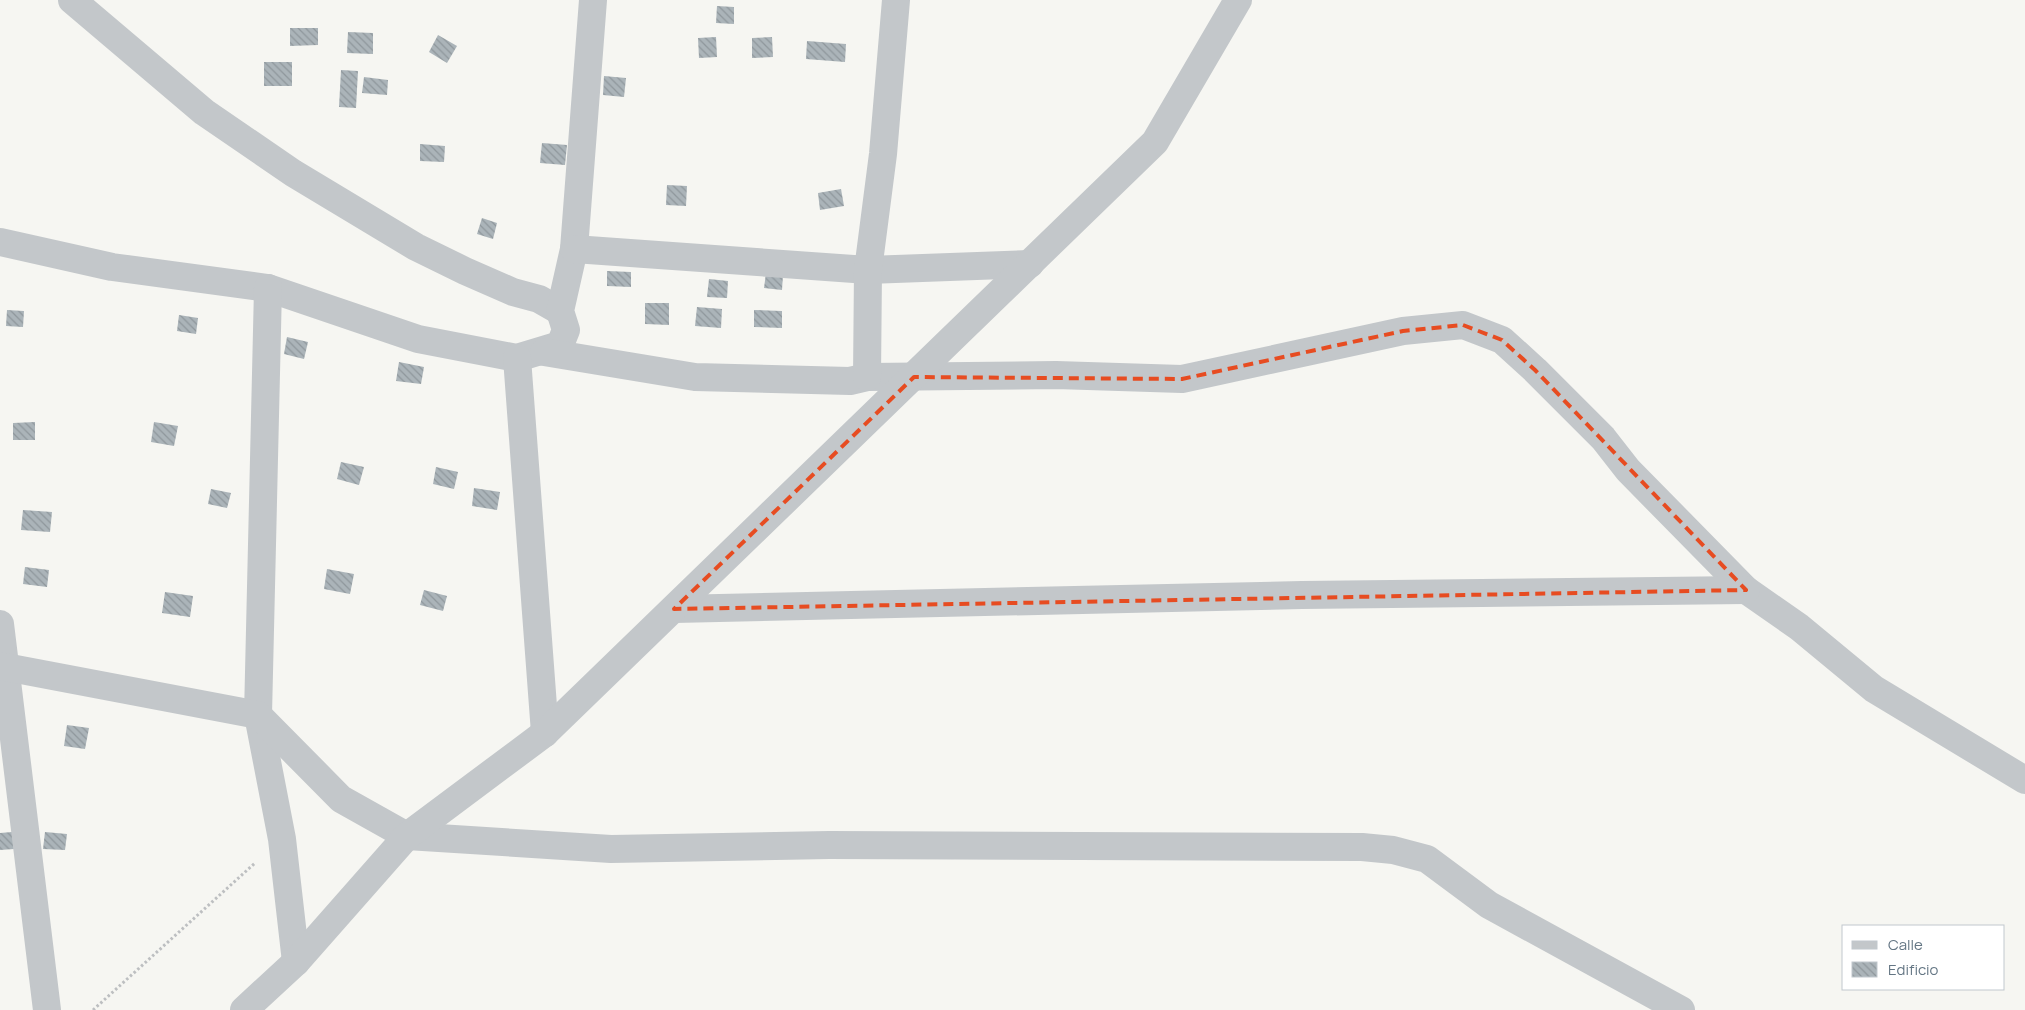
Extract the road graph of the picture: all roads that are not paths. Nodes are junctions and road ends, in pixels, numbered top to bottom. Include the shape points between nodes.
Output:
1 (72, 0) edge
2 (593, 0) edge
3 (896, 0) edge
4 (1238, 0) edge
5 (0, 242) edge
6 (574, 249) junction
7 (1030, 264) junction
8 (868, 270) junction
9 (268, 288) junction
10 (560, 311) junction
11 (544, 352) junction
12 (517, 358) junction
13 (867, 377) junction
14 (914, 377) junction
15 (1746, 590) junction
16 (674, 609) junction
17 (0, 624) edge
18 (2, 666) edge
19 (258, 715) junction
20 (545, 733) junction
21 (2025, 780) edge
22 (407, 836) junction
23 (296, 962) junction
24 (47, 1010) edge
25 (244, 1010) edge
26 (1681, 1010) edge

1 - 10 street via 204,112 293,172 465,272 539,299
2 - 6 street
3 - 8 street via 883,154
4 - 7 street via 1155,142
5 - 9 street via 112,267
6 - 8 street
6 - 10 street
7 - 8 street
7 - 14 street
8 - 13 street
9 - 12 street via 418,339
9 - 19 street
10 - 11 street via 566,330 560,345
11 - 12 street
11 - 13 street via 695,377 850,381
12 - 20 street
13 - 14 street
14 - 15 street via 1056,375 1182,379 1403,331 1463,325 1502,340 1535,370
14 - 16 street
15 - 16 street via 1302,595
15 - 21 street via 1799,627 1874,689
16 - 20 street
17 - 18 street
18 - 19 street
18 - 24 street
19 - 22 street via 341,799
19 - 23 street via 282,839
20 - 22 street
22 - 23 street
22 - 26 street via 611,849 829,845 1352,847 1393,850 1427,859 1489,905
23 - 25 street

